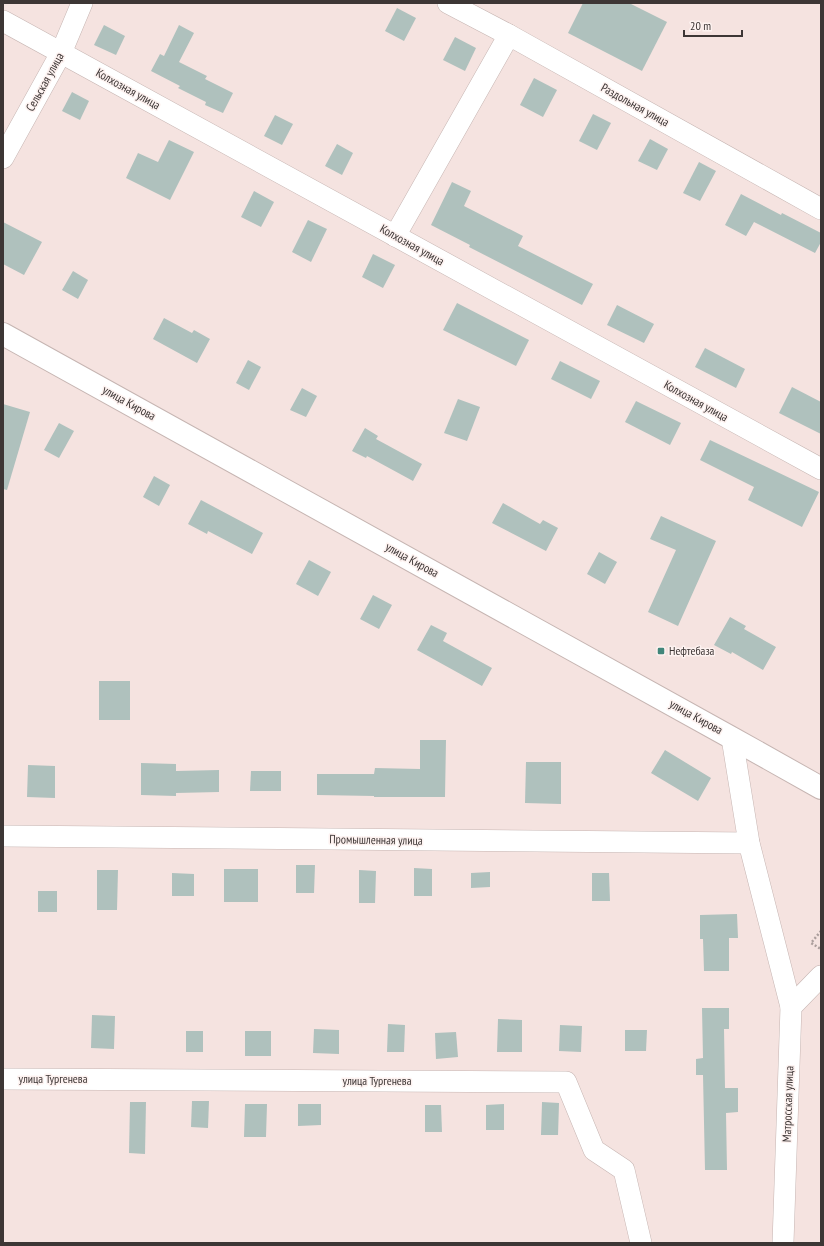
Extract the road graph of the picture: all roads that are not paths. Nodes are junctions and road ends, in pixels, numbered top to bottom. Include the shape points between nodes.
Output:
1 (82, 3) edge
2 (448, 3) edge
3 (3, 21) edge
4 (509, 35) junction
5 (61, 53) junction
6 (3, 158) edge
7 (821, 209) edge
8 (395, 236) junction
9 (3, 334) edge
10 (821, 469) edge
11 (732, 738) junction
12 (821, 788) edge
13 (3, 836) edge
14 (749, 843) junction
15 (821, 976) edge
16 (791, 1007) junction
17 (3, 1079) edge
18 (641, 1243) edge
19 (783, 1243) edge

1 - 5 street, Сельская улица
2 - 4 street, Раздольная улица
3 - 5 street, Колхозная улица
4 - 7 street, Раздольная улица
4 - 8 street
5 - 6 street, Сельская улица
5 - 8 street, Колхозная улица
8 - 10 street, Колхозная улица
9 - 11 main road, улица Кирова
11 - 12 main road, улица Кирова
11 - 14 street, Матросская улица
13 - 14 street, Промышленная улица
14 - 16 street, Матросская улица
15 - 16 street
16 - 19 street, Матросская улица
17 - 18 street, улица Тургенева via 566,1082 594,1150 624,1170

